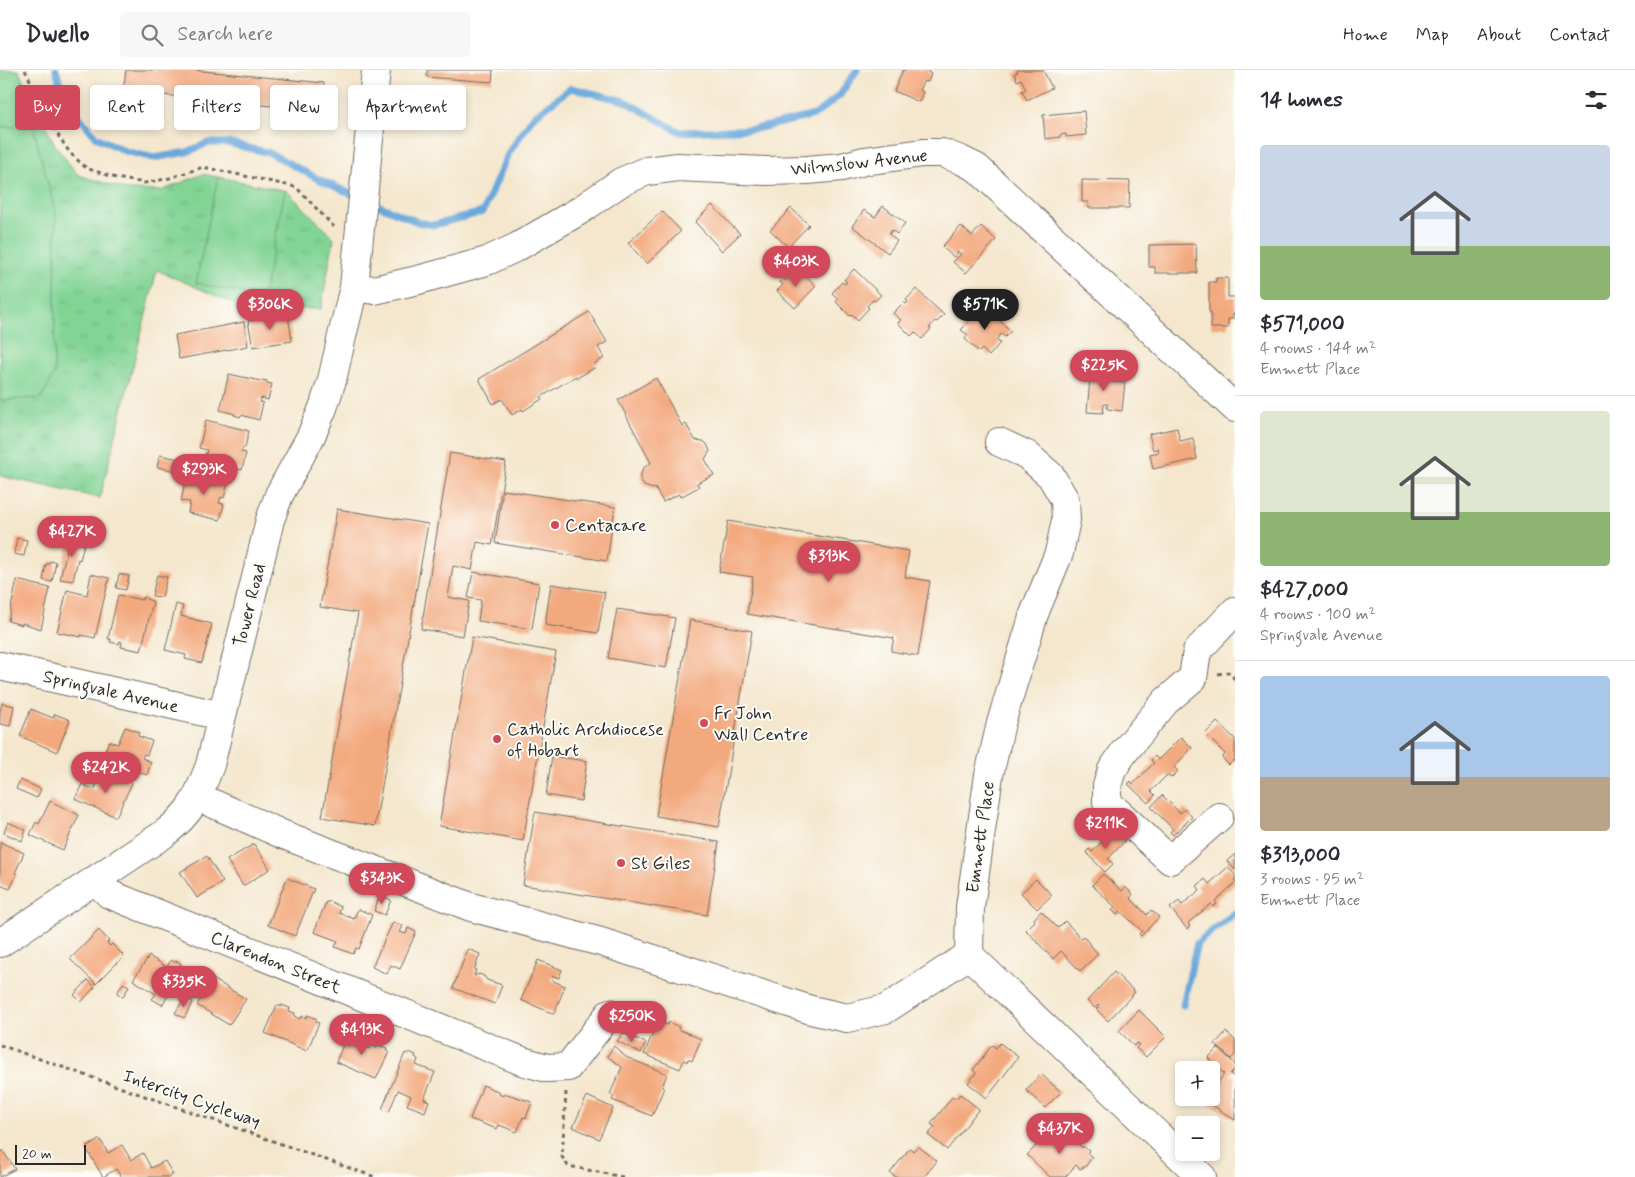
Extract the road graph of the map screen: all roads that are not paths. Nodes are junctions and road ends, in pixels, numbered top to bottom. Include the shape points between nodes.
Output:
1 (376, 70) edge
2 (354, 288) junction
3 (1235, 408) edge
4 (999, 442) dead end
5 (1235, 612) edge
6 (0, 666) edge
7 (222, 716) junction
8 (198, 797) junction
9 (1219, 817) dead end
10 (95, 880) junction
11 (0, 943) edge
12 (969, 955) junction
13 (610, 1013) dead end
14 (1202, 1177) edge

1 - 2 street, Tower Road
2 - 3 street, Wilmslow Avenue via 374,290 487,261 579,211 621,182 647,171 678,168 807,170 923,152 942,153 977,168
2 - 7 street, Tower Road via 323,408 279,495 270,520
4 - 12 street, Emmett Place via 1027,455 1051,476 1064,500 1066,520 1059,553 1034,614 1001,723 989,775 970,907
5 - 9 street via 1196,651 1193,678 1166,701 1124,752 1106,786 1107,802 1170,860
6 - 7 street, Springvale Avenue
7 - 8 street, Tower Road
8 - 10 street, Tower Road via 181,821
8 - 12 street via 284,835 471,907 601,942 811,1010 847,1018 886,1009
10 - 11 street, Tower Road
10 - 13 street, Clarendon Street via 109,894 522,1061 547,1068 568,1067
12 - 14 street

